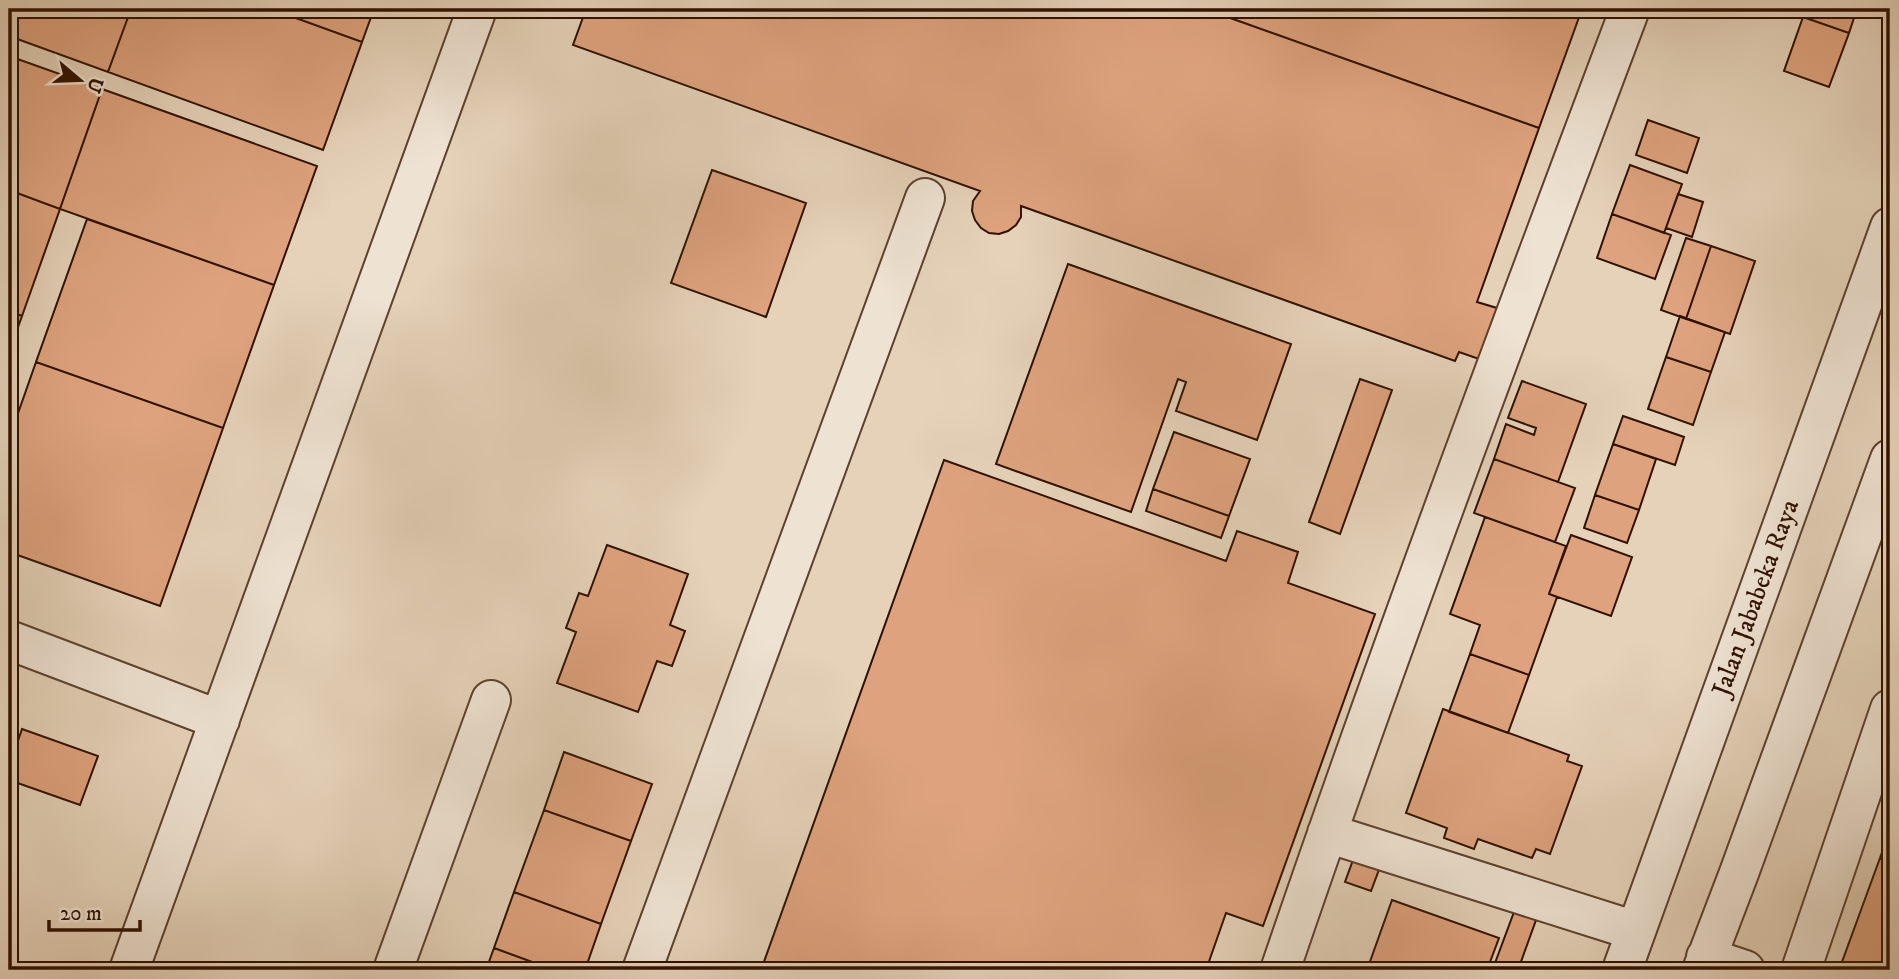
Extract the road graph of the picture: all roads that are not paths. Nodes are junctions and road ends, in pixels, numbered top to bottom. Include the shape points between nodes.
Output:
1 (477, 9) edge
2 (1630, 9) edge
3 (925, 198) dead end
4 (1890, 227) edge
5 (1890, 459) edge
6 (9, 640) edge
7 (491, 700) dead end
8 (1890, 709) edge
9 (220, 720) junction
10 (1327, 832) junction
11 (1636, 931) junction
12 (1704, 964) edge
13 (130, 970) edge
14 (393, 970) edge
15 (642, 970) edge
16 (1280, 970) edge
17 (1622, 970) edge
18 (1745, 970) edge
19 (1801, 970) edge

1 - 9 street
2 - 10 street
3 - 15 street
4 - 11 street, Jalan Jababeka Raya
5 - 12 street
6 - 9 street
7 - 14 street
8 - 19 street
9 - 13 street
10 - 11 street
10 - 16 street
11 - 17 street, Jalan Jababeka Raya
12 - 18 street

